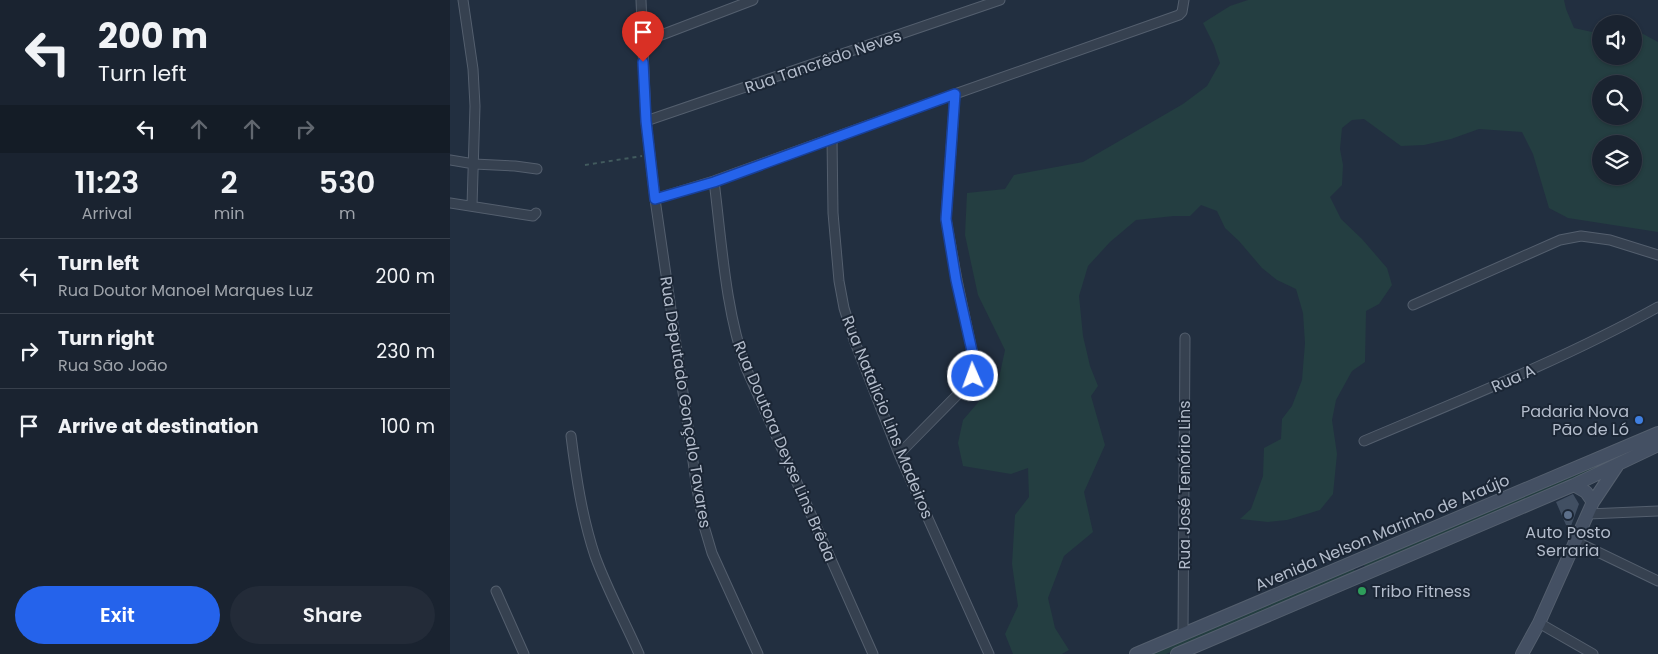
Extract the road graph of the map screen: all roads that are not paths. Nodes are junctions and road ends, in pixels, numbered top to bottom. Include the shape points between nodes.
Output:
1 (463, 0) edge
2 (641, 0) edge
3 (753, 0) edge
4 (1000, 0) edge
5 (1184, 0) edge
6 (643, 42) junction
7 (955, 94) junction
8 (646, 121) junction
9 (832, 138) junction
10 (450, 160) edge
11 (474, 164) junction
12 (537, 169) dead end
13 (714, 182) junction
14 (655, 199) junction
15 (450, 203) edge
16 (472, 206) junction
17 (536, 213) dead end
18 (1658, 255) edge
19 (1413, 305) dead end
20 (1658, 307) edge
21 (1185, 338) dead end
22 (1658, 434) edge
23 (571, 436) dead end
24 (1642, 441) junction
25 (1364, 442) dead end
26 (1658, 445) edge
27 (899, 454) junction
28 (1617, 464) junction
29 (1574, 485) junction
30 (1593, 502) junction
31 (1658, 505) edge
32 (1646, 511) junction
33 (1658, 511) edge
34 (1588, 514) junction
35 (1575, 541) junction
36 (1356, 561) junction
37 (1360, 577) junction
38 (1658, 582) edge
39 (496, 591) dead end
40 (1538, 623) junction
41 (1183, 633) junction
42 (524, 654) edge
43 (639, 654) edge
44 (758, 654) edge
45 (873, 654) edge
46 (989, 654) edge
47 (1136, 654) edge
48 (1177, 654) edge
49 (1522, 654) edge
50 (1593, 654) edge

1 - 11 street via 474,78
2 - 6 street, Rua Deputado Gonçalo Tavares
3 - 6 street
4 - 8 street, Rua Tancrêdo Neves
5 - 7 street via 1179,15
6 - 8 street, Rua Deputado Gonçalo Tavares
7 - 9 street
7 - 27 street via 946,219 974,370 970,382
8 - 14 street, Rua Deputado Gonçalo Tavares
9 - 13 street
9 - 27 street, Rua Natalício Lins Madeiros via 833,213 844,308
10 - 11 street
11 - 12 street
11 - 16 street
13 - 14 street
13 - 45 street, Rua Doutora Deyse Lins Brêda via 730,312 737,342
14 - 44 street, Rua Deputado Gonçalo Tavares via 704,526 712,553
15 - 16 street
16 - 17 street via 533,216
18 - 19 street via 1610,240 1581,236 1560,240
20 - 25 street, Rua A via 1544,364
21 - 41 street, Rua José Tenório Lins
22 - 24 main road, Avenida Nelson Marinho de Araújo
23 - 43 street via 588,533
24 - 28 main road
24 - 36 main road, Avenida Nelson Marinho de Araújo
26 - 28 main road, Avenida Nelson Marinho de Araújo
27 - 46 street, Rua Natalício Lins Madeiros
28 - 29 main road, Avenida Nelson Marinho de Araújo
28 - 30 main road
29 - 30 main road via 1586,492
29 - 37 main road, Avenida Nelson Marinho de Araújo
30 - 34 main road
31 - 32 street
32 - 33 street
32 - 34 street
34 - 35 main road
35 - 38 street
35 - 40 main road
36 - 37 main road via 1361,569
36 - 41 main road, Avenida Nelson Marinho de Araújo
37 - 48 main road, Avenida Nelson Marinho de Araújo
39 - 42 street
40 - 49 main road
40 - 50 street
41 - 47 main road, Avenida Nelson Marinho de Araújo

